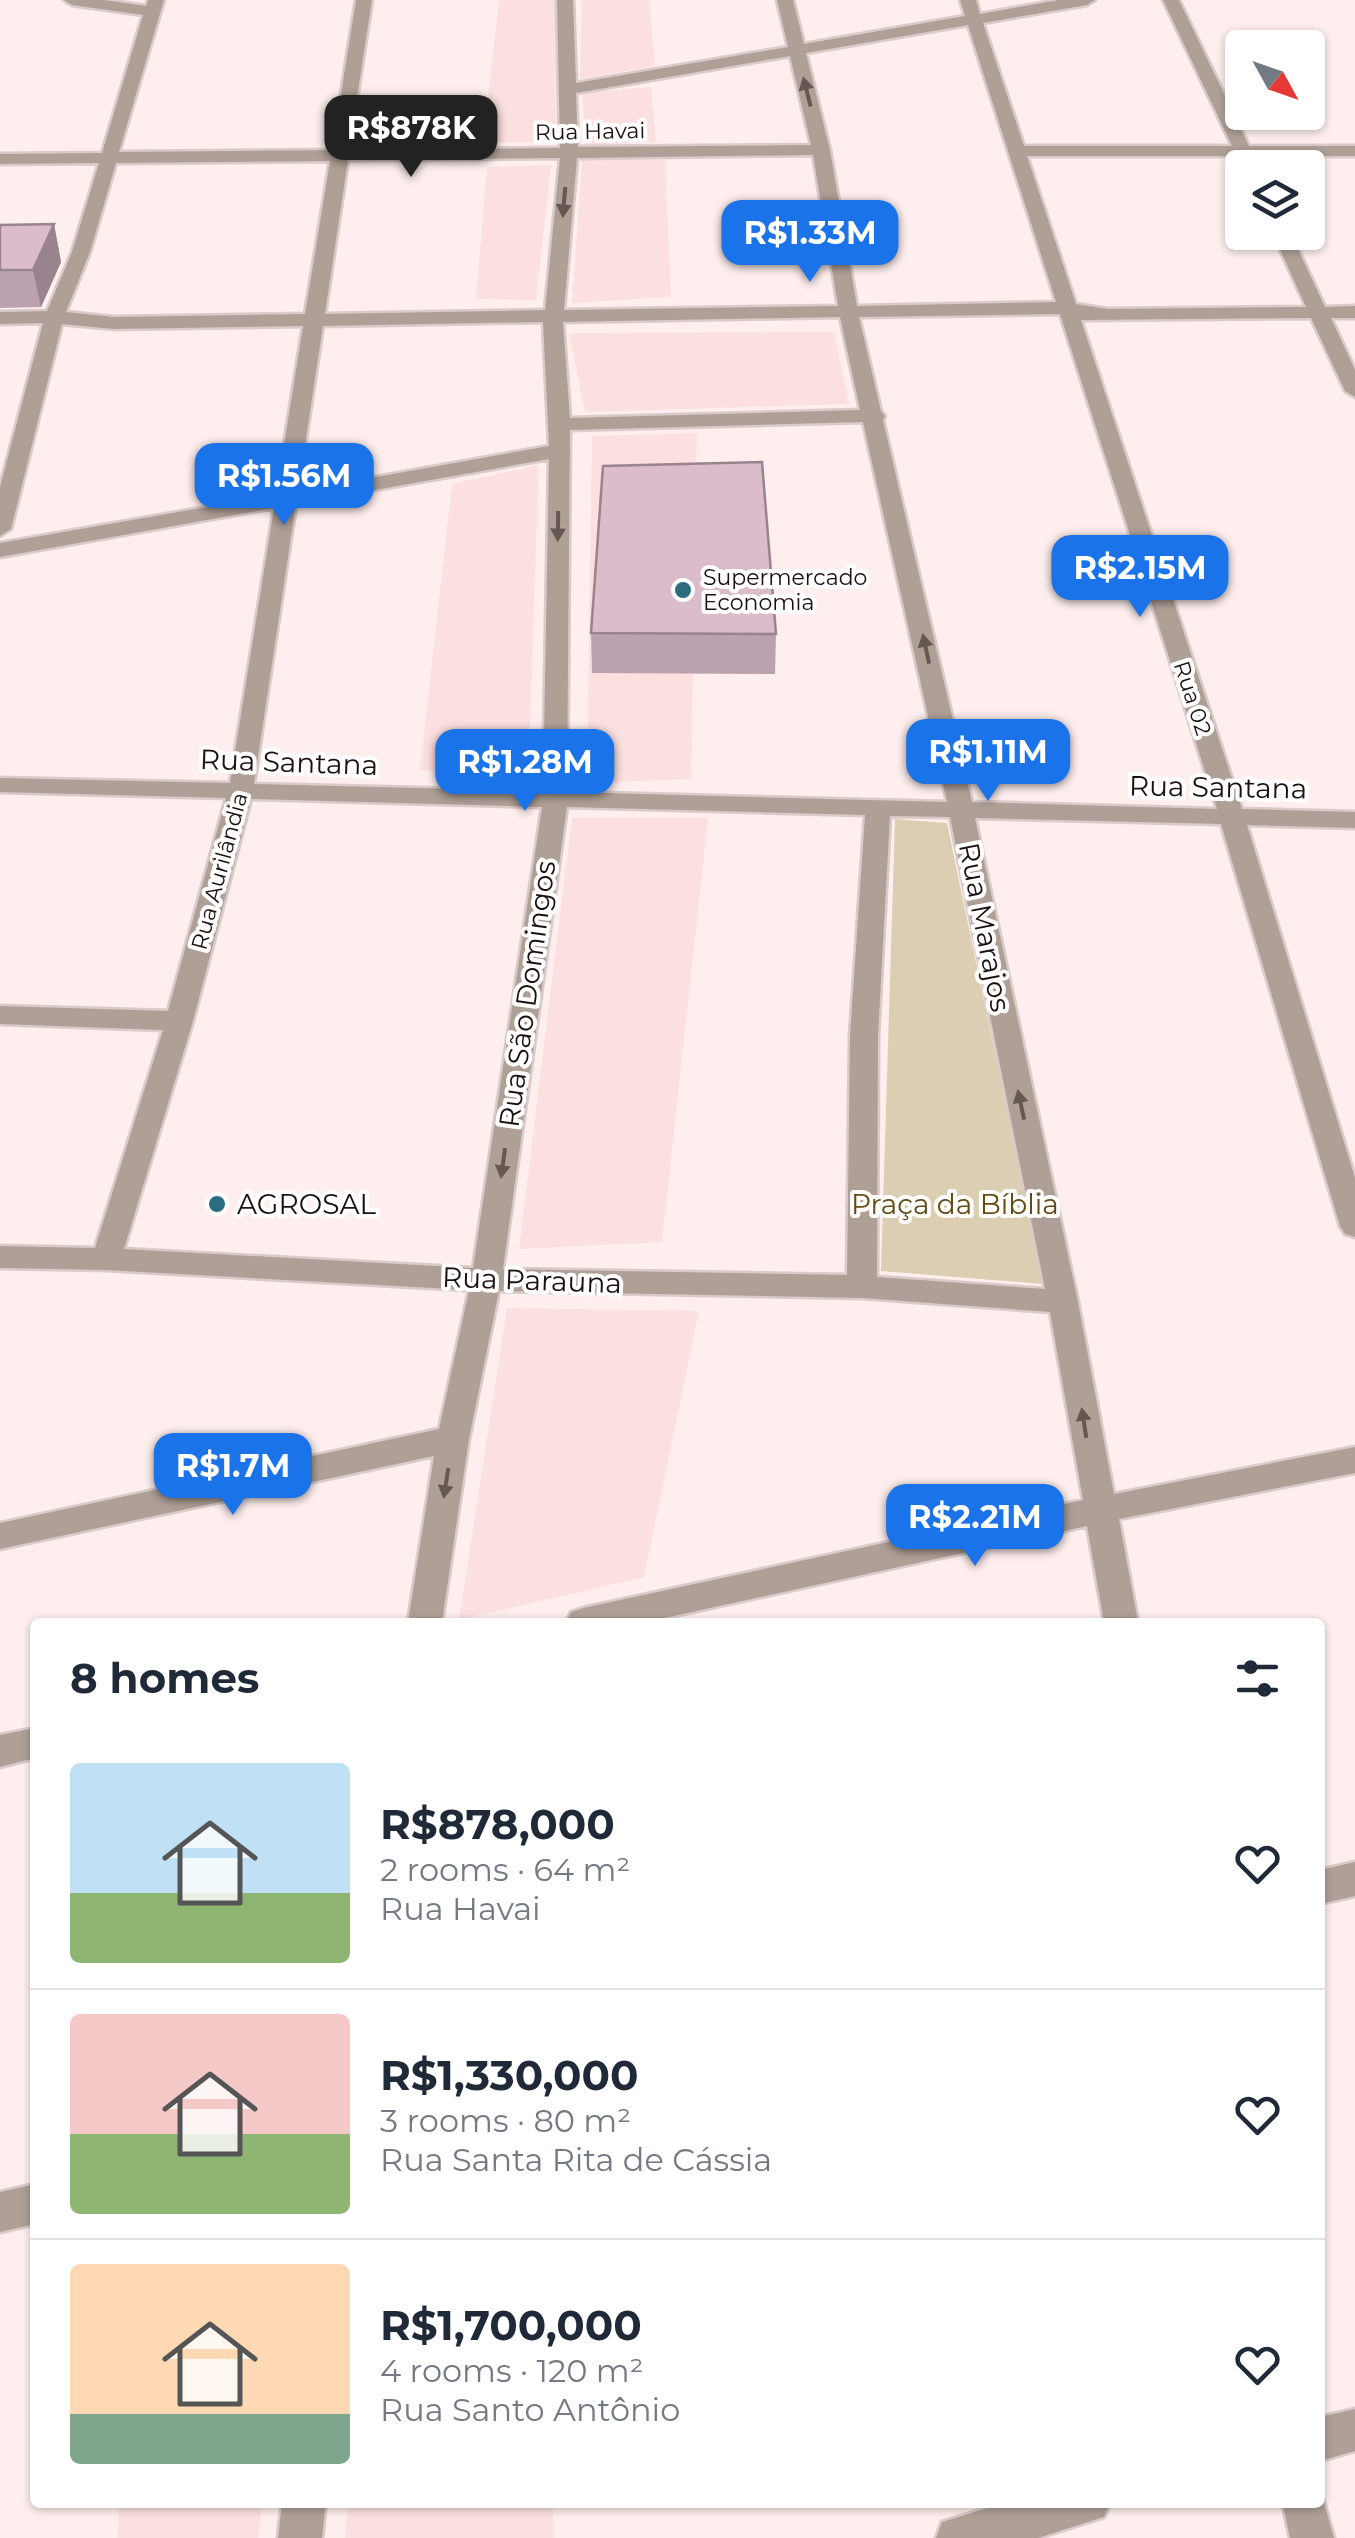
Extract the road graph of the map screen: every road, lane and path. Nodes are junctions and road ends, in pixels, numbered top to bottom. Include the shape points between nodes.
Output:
1 (72, 0) edge
2 (364, 0) edge
3 (565, 0) edge
4 (785, 0) edge
5 (1086, 0) edge
6 (1171, 0) edge
7 (154, 6) edge
8 (971, 10) edge
9 (796, 50) junction
10 (566, 90) junction
11 (821, 150) junction
12 (1242, 150) edge
13 (1018, 151) junction
14 (1355, 151) edge
15 (569, 153) junction
16 (1325, 154) edge
17 (339, 158) junction
18 (0, 159) edge
19 (108, 159) junction
20 (1225, 159) edge
21 (1289, 250) edge
22 (1068, 312) junction
23 (1318, 312) junction
24 (1355, 312) edge
25 (850, 314) junction
26 (0, 318) edge
27 (553, 318) junction
28 (316, 320) junction
29 (53, 325) junction
30 (0, 334) edge
31 (1355, 391) edge
32 (875, 416) junction
33 (560, 424) junction
34 (558, 450) junction
35 (285, 501) junction
36 (0, 529) edge
37 (0, 550) edge
38 (0, 786) edge
39 (241, 790) junction
40 (555, 801) junction
41 (878, 805) junction
42 (962, 810) junction
43 (1232, 818) junction
44 (1355, 820) edge
45 (0, 1015) edge
46 (179, 1021) junction
47 (1355, 1226) edge
48 (0, 1257) edge
49 (106, 1258) junction
50 (486, 1280) junction
51 (862, 1287) junction
52 (1064, 1302) junction
53 (452, 1439) junction
54 (1355, 1460) edge
55 (1098, 1510) junction
56 (0, 1536) edge
57 (426, 1618) edge
58 (601, 1618) edge
59 (1120, 1618) edge
60 (30, 1744) edge
61 (0, 1751) edge
62 (1355, 1879) edge
63 (1325, 1886) edge
64 (30, 2205) edge
65 (0, 2212) edge
66 (1355, 2430) edge
67 (1325, 2439) edge
68 (303, 2508) edge
69 (1067, 2508) edge
70 (1305, 2508) edge
71 (300, 2538) edge
72 (958, 2538) edge
73 (1312, 2538) edge

1 - 7 street
2 - 17 street, Rua Aurilândia
3 - 10 street, Rua São Domingos
4 - 9 street, Rua Marajos
5 - 8 street
6 - 12 street
7 - 19 street
8 - 9 street
8 - 13 street, Rua 02
9 - 10 street
11 -> 9 street, Rua Marajos
10 - 15 street, Rua São Domingos
11 - 15 street, Rua Havai
11 - 25 street, Rua Marajos
13 - 20 street
13 - 22 street, Rua 02
14 - 16 street
15 - 17 street, Rua Havai
15 -> 27 street, Rua São Domingos
17 - 19 street, Rua Havai
17 - 28 street, Rua Aurilândia
18 - 19 street, Rua Havai
19 - 29 street
21 - 23 street
22 - 23 street
22 - 25 street
22 - 43 street, Rua 02
23 - 24 street
23 - 31 street
25 - 27 street
25 - 32 street, Rua Marajos
26 - 29 street
27 - 28 street
27 - 33 street, Rua São Domingos
28 - 29 street
28 - 35 street, Rua Aurilândia
29 - 30 street
29 - 36 street
32 - 33 street
42 -> 32 street, Rua Marajos
33 - 34 street, Rua São Domingos
34 - 35 street
34 -> 40 street, Rua São Domingos
35 - 37 street
35 - 39 street, Rua Aurilândia
38 - 39 street, Rua Santana
39 - 40 street, Rua Santana
39 - 46 street, Rua Aurilândia
40 - 41 street, Rua Santana
40 -> 50 street, Rua São Domingos
41 - 42 street, Rua Santana
41 - 51 street via 864,1036
42 - 43 street, Rua Santana
52 -> 42 street, Rua Marajos
43 - 44 street, Rua Santana
43 - 47 street, Rua 02
45 - 46 street
46 - 49 street, Rua Aurilândia
48 - 49 street, Rua Parauna
49 - 50 street, Rua Parauna
50 - 51 street, Rua Parauna
50 - 53 street, Rua São Domingos
51 - 52 street, Rua Parauna
55 -> 52 street, Rua Marajos
53 - 56 street
53 -> 57 street, Rua São Domingos
54 - 55 street
55 - 58 street
55 - 59 street, Rua Marajos
60 - 61 street
62 - 63 street
64 - 65 street
66 - 67 street
68 - 71 street
69 - 72 street
70 - 73 street

